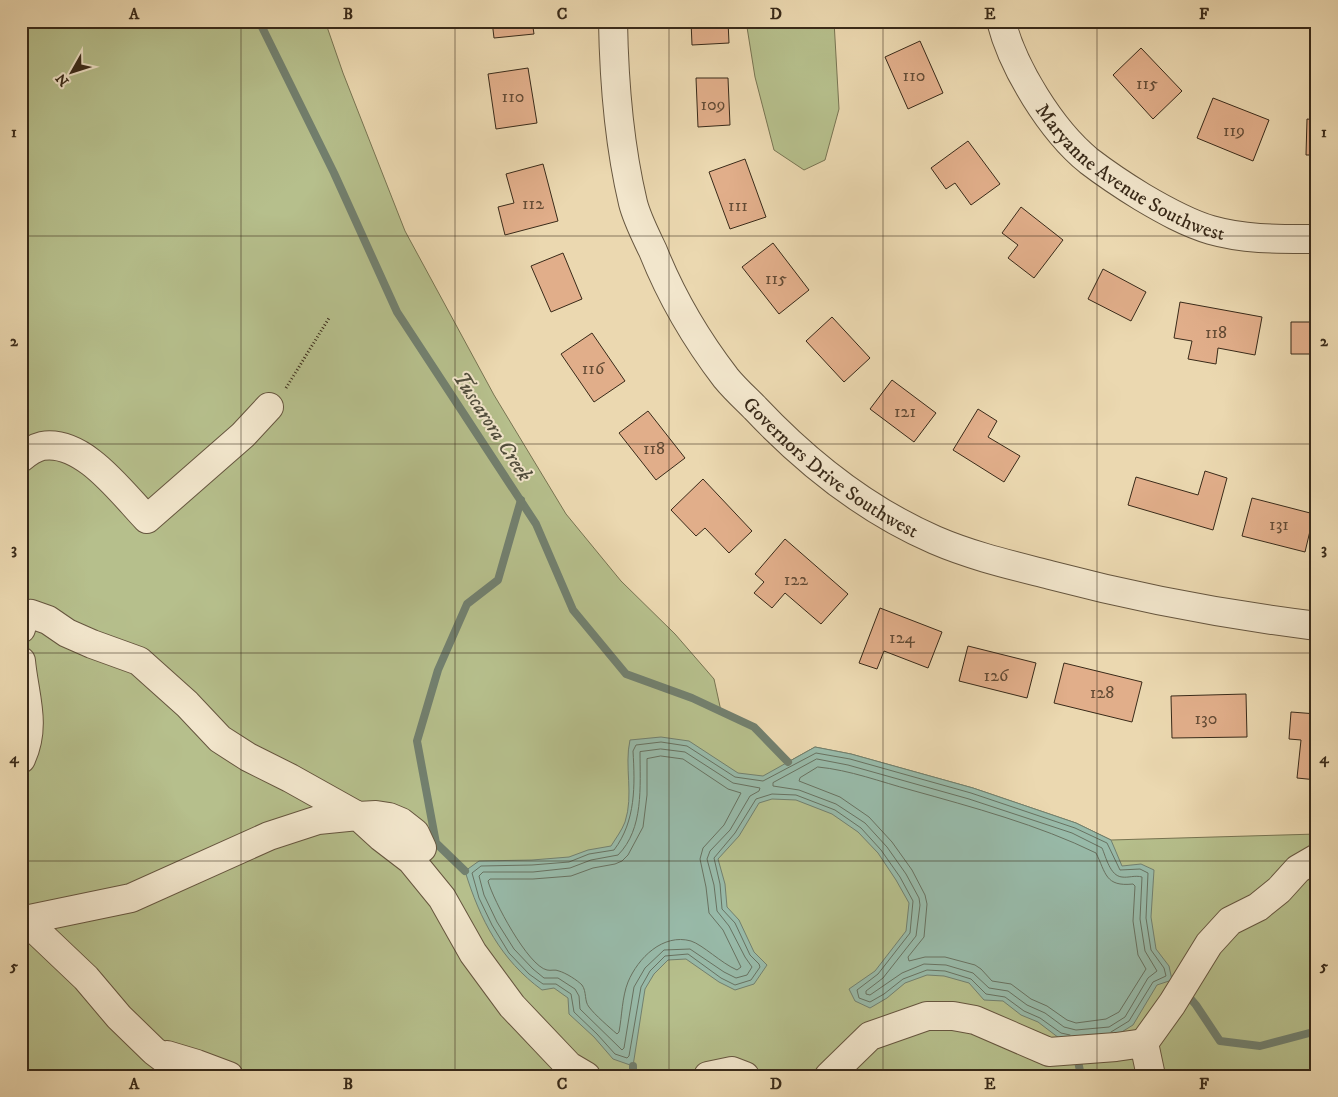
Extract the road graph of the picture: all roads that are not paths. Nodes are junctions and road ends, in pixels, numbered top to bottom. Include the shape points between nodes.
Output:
1 (613, 21) edge
2 (1000, 21) edge
3 (1317, 239) edge
4 (269, 407) dead end
5 (21, 458) edge
6 (1317, 626) edge
7 (21, 629) edge
8 (21, 661) edge
9 (21, 759) edge
10 (358, 816) junction
11 (1317, 858) edge
12 (1317, 880) edge
13 (1279, 890) junction
14 (442, 898) junction
15 (23, 919) edge
16 (1144, 1043) junction
17 (154, 1051) junction
18 (187, 1076) edge
19 (229, 1076) edge
20 (586, 1076) edge
21 (708, 1076) edge
22 (745, 1076) edge
23 (829, 1076) edge
24 (1151, 1076) edge

1 - 6 street, Governors Drive Southwest via 622,138 634,205 660,269 689,325 727,379 777,431 832,480 892,519 981,558 1098,588 1247,618
2 - 3 street, Maryanne Avenue Southwest via 1005,39 1028,85 1056,126 1088,160 1126,187 1166,211 1211,230 1259,239
4 - 5 street via 243,435 147,519 98,468 76,452 58,446 41,446
7 - 10 street via 31,614 92,644 139,661 188,704 220,739
8 - 9 street via 30,712 28,736
10 - 14 street via 411,860
10 - 14 street via 389,817 414,832 425,848
10 - 15 street via 318,820 269,836 131,898
11 - 13 street via 1298,869
12 - 13 street
13 - 16 street via 1230,921 1209,944
14 - 20 street via 473,953 512,1006 569,1066
15 - 17 street via 86,978 118,1018
16 - 23 street via 1049,1052 975,1020 927,1016 870,1036
16 - 24 street
17 - 18 street
17 - 19 street
21 - 22 street via 732,1072

